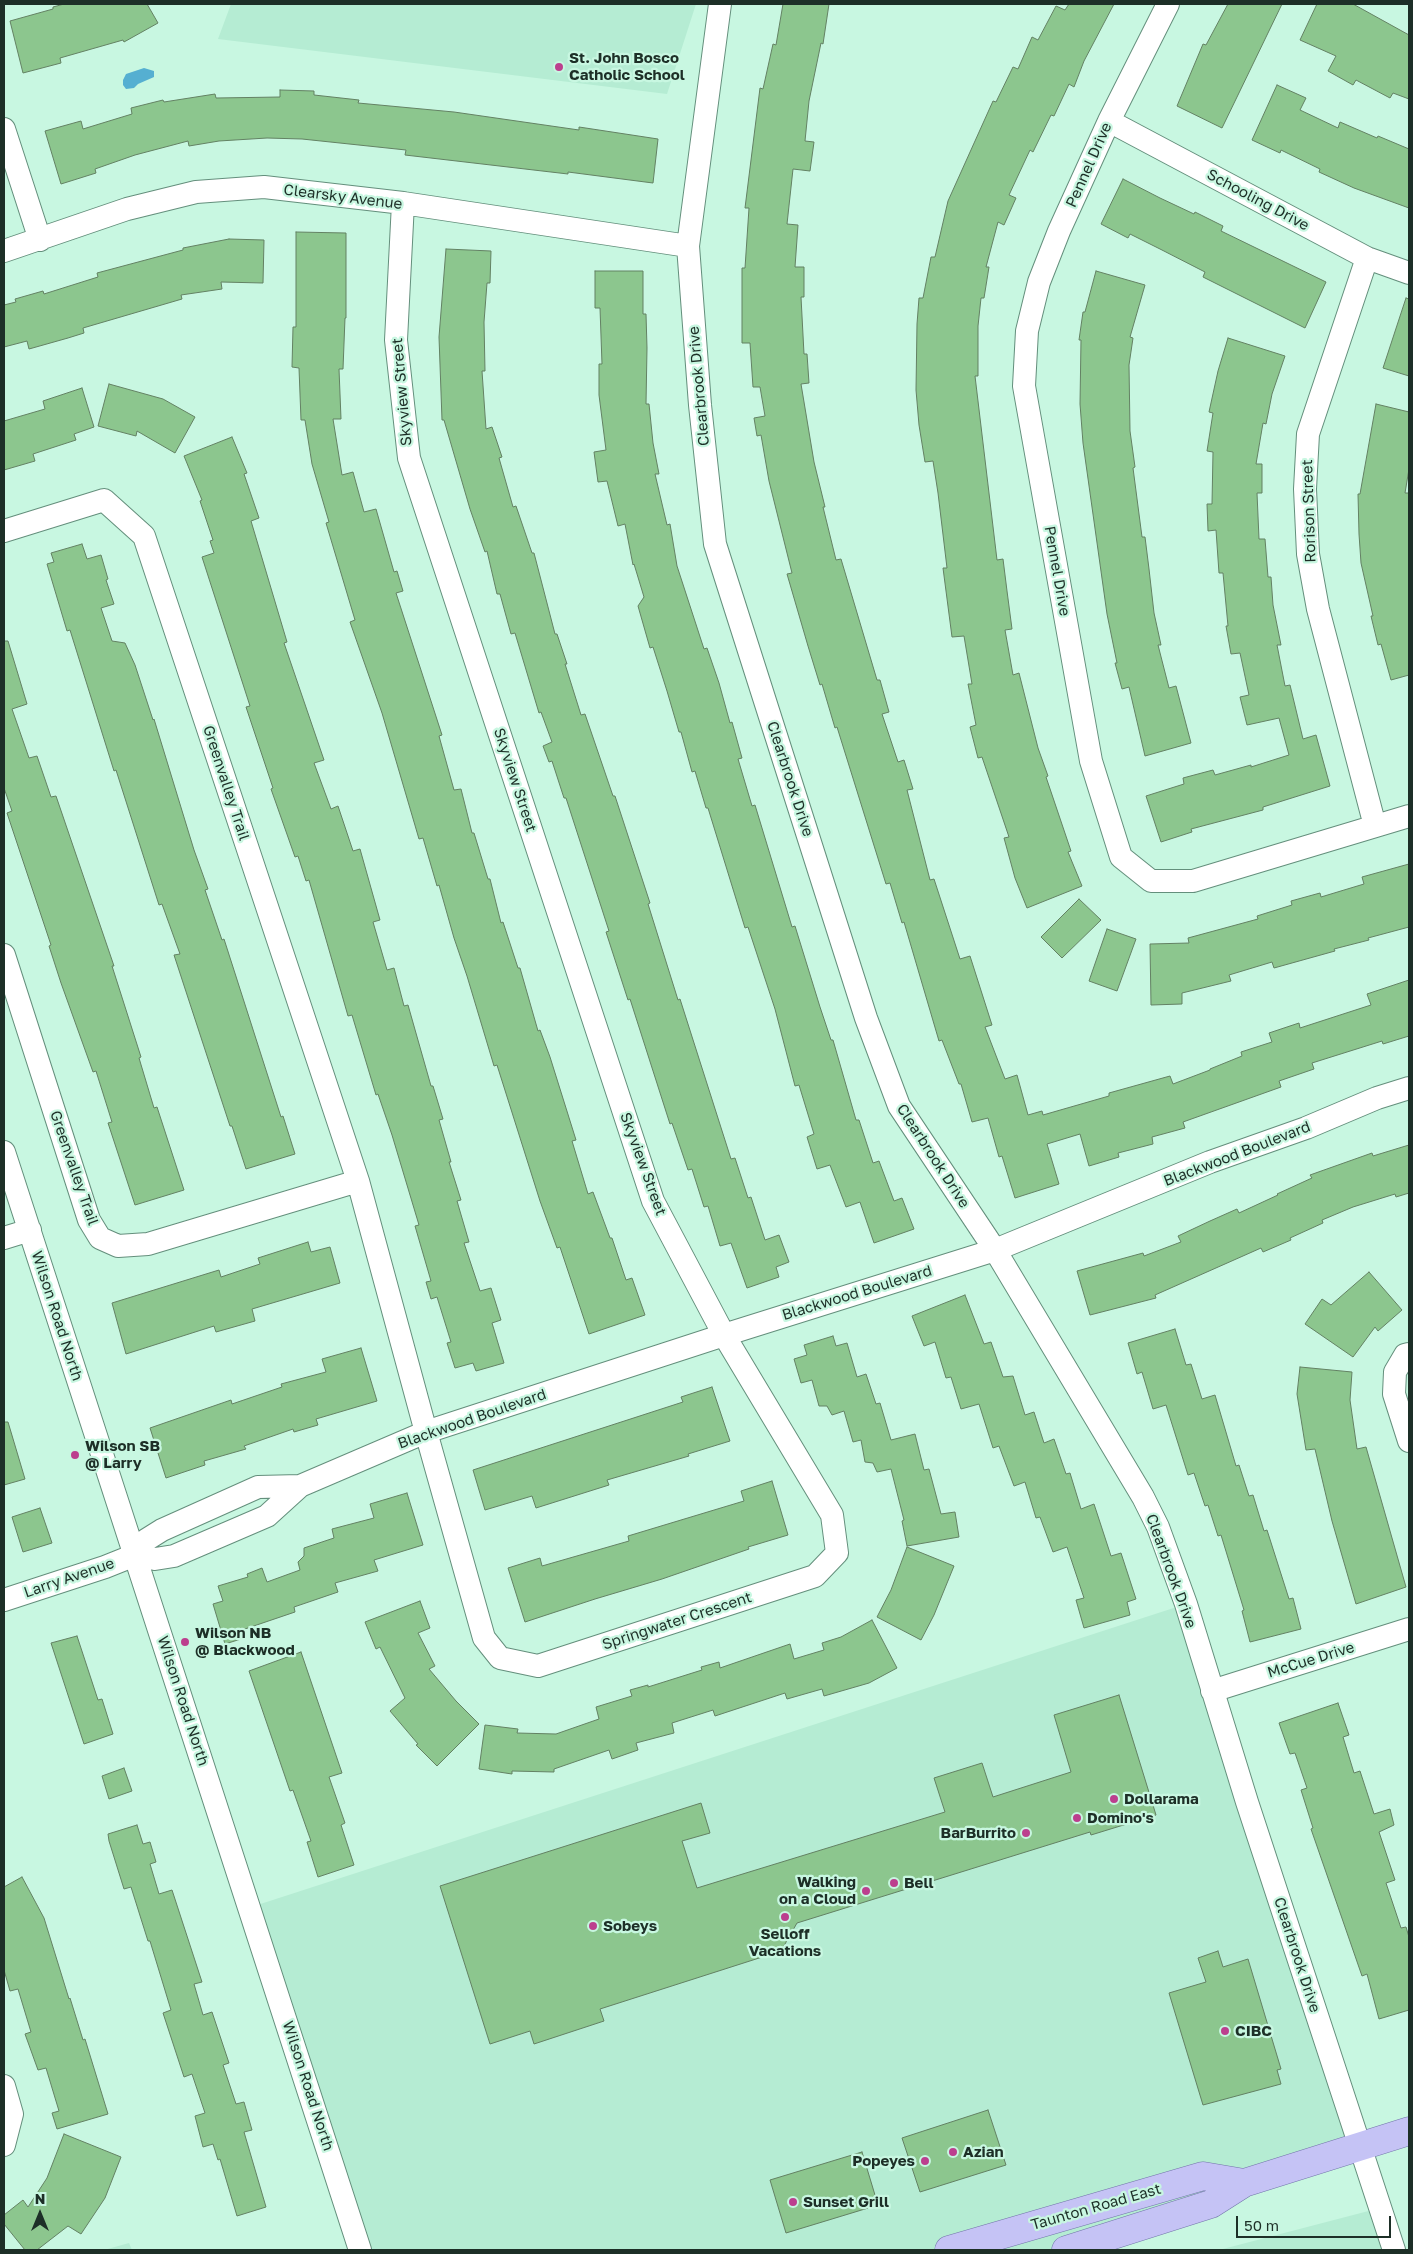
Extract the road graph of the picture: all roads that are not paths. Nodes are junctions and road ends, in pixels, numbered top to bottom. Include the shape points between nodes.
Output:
1 (720, 4) edge
2 (1168, 4) edge
3 (1109, 121) junction
4 (4, 129) edge
5 (403, 203) junction
6 (40, 240) junction
7 (688, 246) junction
8 (4, 252) edge
9 (1367, 258) junction
10 (1409, 273) edge
11 (4, 531) edge
12 (1409, 816) edge
13 (1375, 826) junction
14 (4, 955) edge
15 (1409, 1088) edge
16 (4, 1152) edge
17 (358, 1181) junction
18 (30, 1230) junction
19 (4, 1238) edge
20 (995, 1250) junction
21 (724, 1335) junction
22 (1409, 1354) edge
23 (426, 1432) junction
24 (1409, 1441) edge
25 (300, 1486) junction
26 (135, 1555) junction
27 (4, 1600) edge
28 (1409, 1629) edge
29 (1212, 1691) junction
30 (4, 2086) edge
31 (1409, 2131) edge
32 (4, 2145) edge
33 (1359, 2147) junction
34 (1244, 2183) junction
35 (360, 2250) edge
36 (949, 2250) edge
37 (1066, 2250) edge
38 (1394, 2250) edge

1 - 7 street, Clearbrook Drive
2 - 3 street, Pennel Drive
3 - 9 street, Schooling Drive
3 - 13 street, Pennel Drive via 1039,282 1027,331 1024,386 1091,761 1121,857 1151,881 1193,881
4 - 6 street
5 - 6 street, Clearsky Avenue via 264,188 196,192 127,209
5 - 7 street, Clearsky Avenue
5 - 21 street, Skyview Street via 396,340 409,458 653,1202
6 - 8 street, Clearsky Avenue
7 - 20 street, Clearbrook Drive via 715,544 866,1018 899,1106
9 - 10 street, Schooling Drive
9 - 13 street, Rorison Street via 1308,434 1305,489 1308,554 1318,610
11 - 17 street, Greenvalley Trail via 104,500 144,536
12 - 13 street, Pennel Drive
14 - 17 street, Greenvalley Trail via 89,1220 100,1238 118,1246 148,1244
15 - 20 street, Blackwood Boulevard via 1210,1162
16 - 18 street, Wilson Road North
17 - 23 street, Greenvalley Trail
18 - 19 street
18 - 26 street, Wilson Road North
20 - 21 street, Blackwood Boulevard
20 - 29 street, Clearbrook Drive via 1158,1527 1186,1604
21 - 23 street, Blackwood Boulevard
21 - 23 street, Springwater Crescent via 832,1515 837,1552 814,1576 548,1663 538,1666 500,1658 484,1638
22 - 24 street via 1394,1372 1394,1394
23 - 25 street, Blackwood Boulevard
25 - 26 street, Blackwood Boulevard via 258,1487 162,1530 146,1540
25 - 26 street, Blackwood Boulevard via 267,1516 174,1556 155,1559
26 - 27 street, Larry Avenue
26 - 35 street, Wilson Road North
28 - 29 street, McCue Drive
29 - 33 street, Clearbrook Drive
30 - 32 street via 12,2114
31 - 33 main road, Taunton Road East
33 - 34 main road, Taunton Road East
33 - 38 street, Clearbrook Drive
34 - 36 main road, Taunton Road East via 1203,2176
34 - 37 main road, Taunton Road East via 1211,2204

